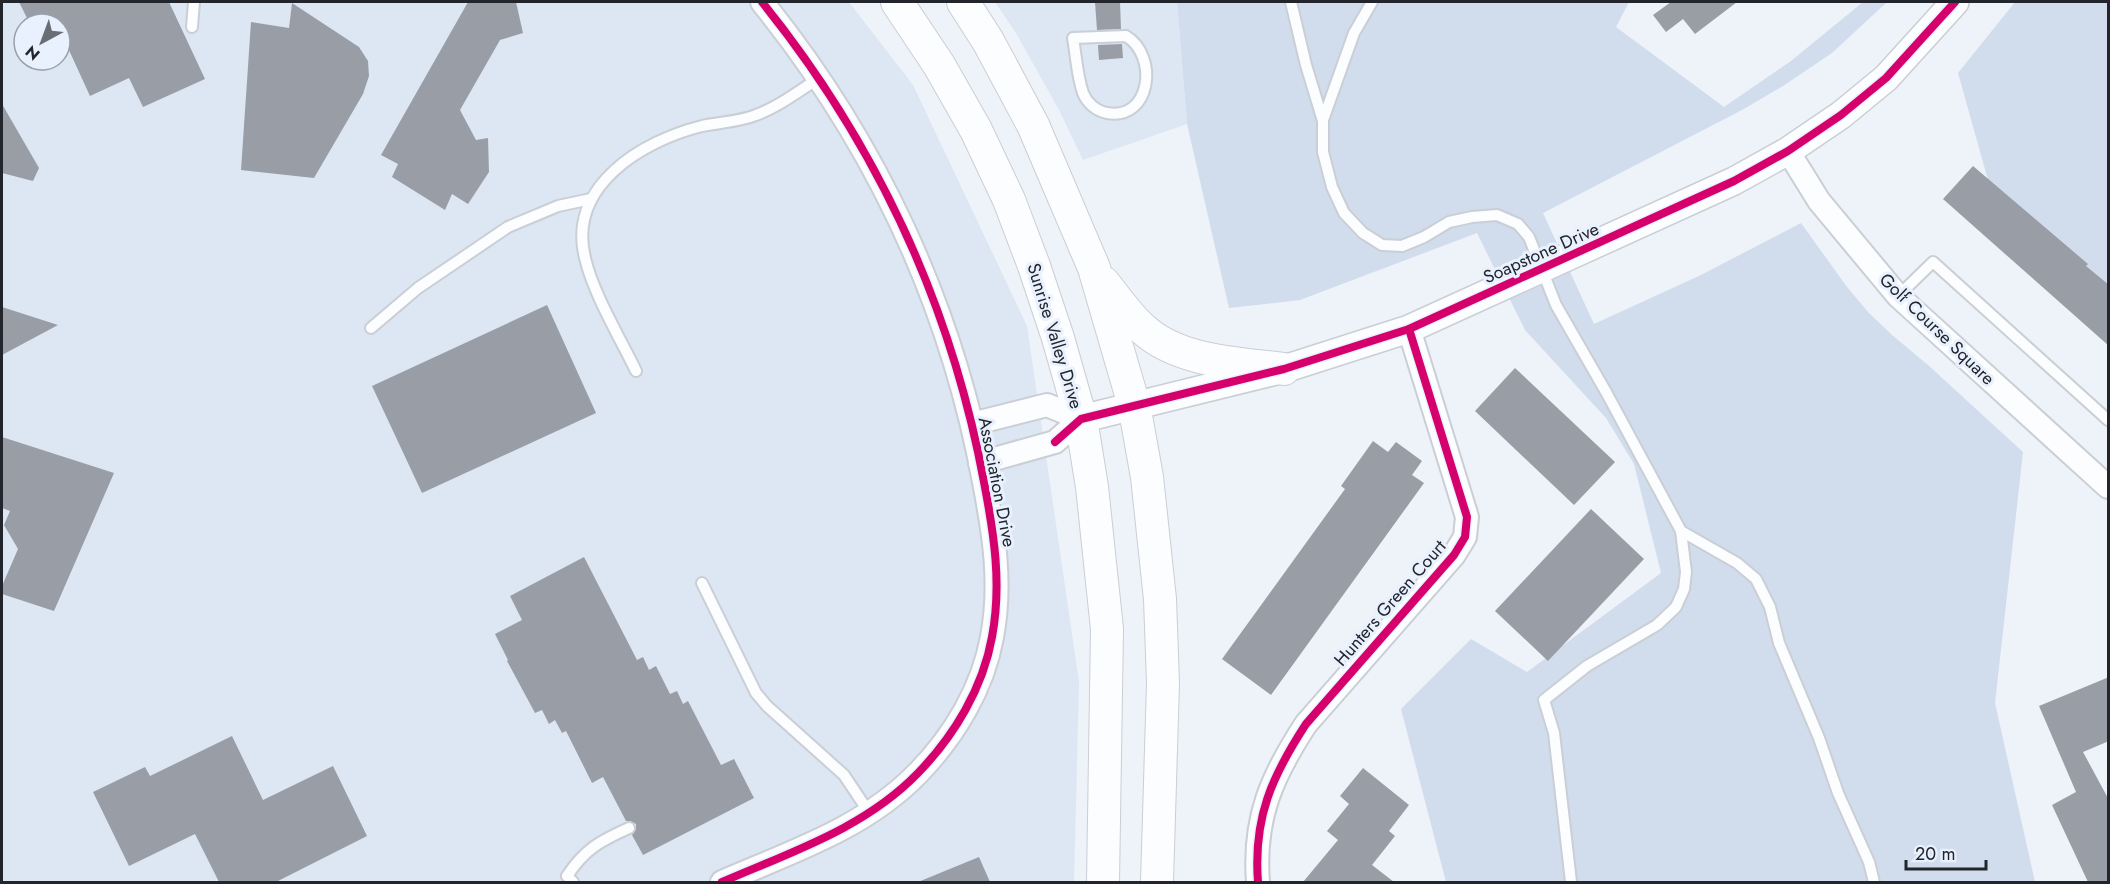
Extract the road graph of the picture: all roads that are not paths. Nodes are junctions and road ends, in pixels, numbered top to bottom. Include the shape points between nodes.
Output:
1 (194, 2) edge
2 (762, 2) edge
3 (897, 2) edge
4 (963, 2) edge
5 (1291, 2) edge
6 (1372, 2) edge
7 (1955, 2) edge
8 (192, 27) dead end
9 (1073, 38) joint
10 (820, 78) junction
11 (1323, 121) junction
12 (1788, 151) junction
13 (591, 199) junction
14 (1094, 268) junction
15 (1542, 269) junction
16 (1898, 296) junction
17 (370, 328) dead end
18 (1409, 329) junction
19 (1284, 369) junction
20 (636, 371) dead end
21 (1134, 405) junction
22 (1081, 419) junction
23 (2109, 420) edge
24 (972, 424) junction
25 (980, 463) junction
26 (2109, 487) edge
27 (1681, 531) junction
28 (702, 583) dead end
29 (870, 814) junction
30 (629, 828) dead end
31 (573, 882) edge
32 (722, 882) edge
33 (1102, 882) edge
34 (1157, 882) edge
35 (1258, 882) edge
36 (1571, 882) edge
37 (1874, 882) edge

1 - 8 lane
2 - 10 street, Association Drive
3 - 22 main road, Sunrise Valley Drive via 971,121 1009,200
4 - 14 main road via 1033,125
5 - 11 lane
6 - 11 lane via 1354,33
7 - 12 street, Soapstone Drive via 1886,78
9 - 9 lane via 1083,93 1090,104 1109,114 1130,109 1145,91 1147,80 1146,64 1134,41 1126,36
10 - 13 lane via 755,116 701,126 655,143 614,171
10 - 24 street, Association Drive via 869,159 905,232 943,327
11 - 15 lane via 1323,152 1344,213 1382,246 1402,246 1449,222 1497,215 1518,224 1529,237
12 - 15 street, Soapstone Drive via 1713,191
12 - 16 street, Golf Course Square via 1819,201
13 - 17 lane via 558,206 508,227 418,288
13 - 20 lane via 582,229 584,256
14 - 19 main road via 1143,330 1168,345 1200,356
14 - 21 main road
15 - 18 street, Soapstone Drive
15 - 27 lane via 1556,305
16 - 23 lane via 1933,262
16 - 26 street, Golf Course Square
18 - 19 street, Soapstone Drive
18 - 35 street, Hunters Green Court via 1467,518 1465,537 1454,555 1306,724 1291,747 1264,804 1258,840
19 - 21 street, Soapstone Drive
21 - 22 street, Soapstone Drive
21 - 34 main road via 1147,477 1160,599 1163,683
22 - 24 street, Association Drive via 1047,405
22 - 25 street, Association Drive via 1055,442
22 - 33 main road, Sunrise Valley Drive via 1107,629
24 - 25 street, Association Drive
25 - 29 street, Association Drive via 994,541 997,584 994,624 984,669 967,706 933,756
27 - 36 lane via 1686,572 1676,607 1658,626 1587,666 1544,700 1554,733
27 - 37 lane via 1737,562 1756,579
28 - 29 lane via 756,693 844,775
29 - 32 street, Association Drive
30 - 31 lane via 587,851 567,876

